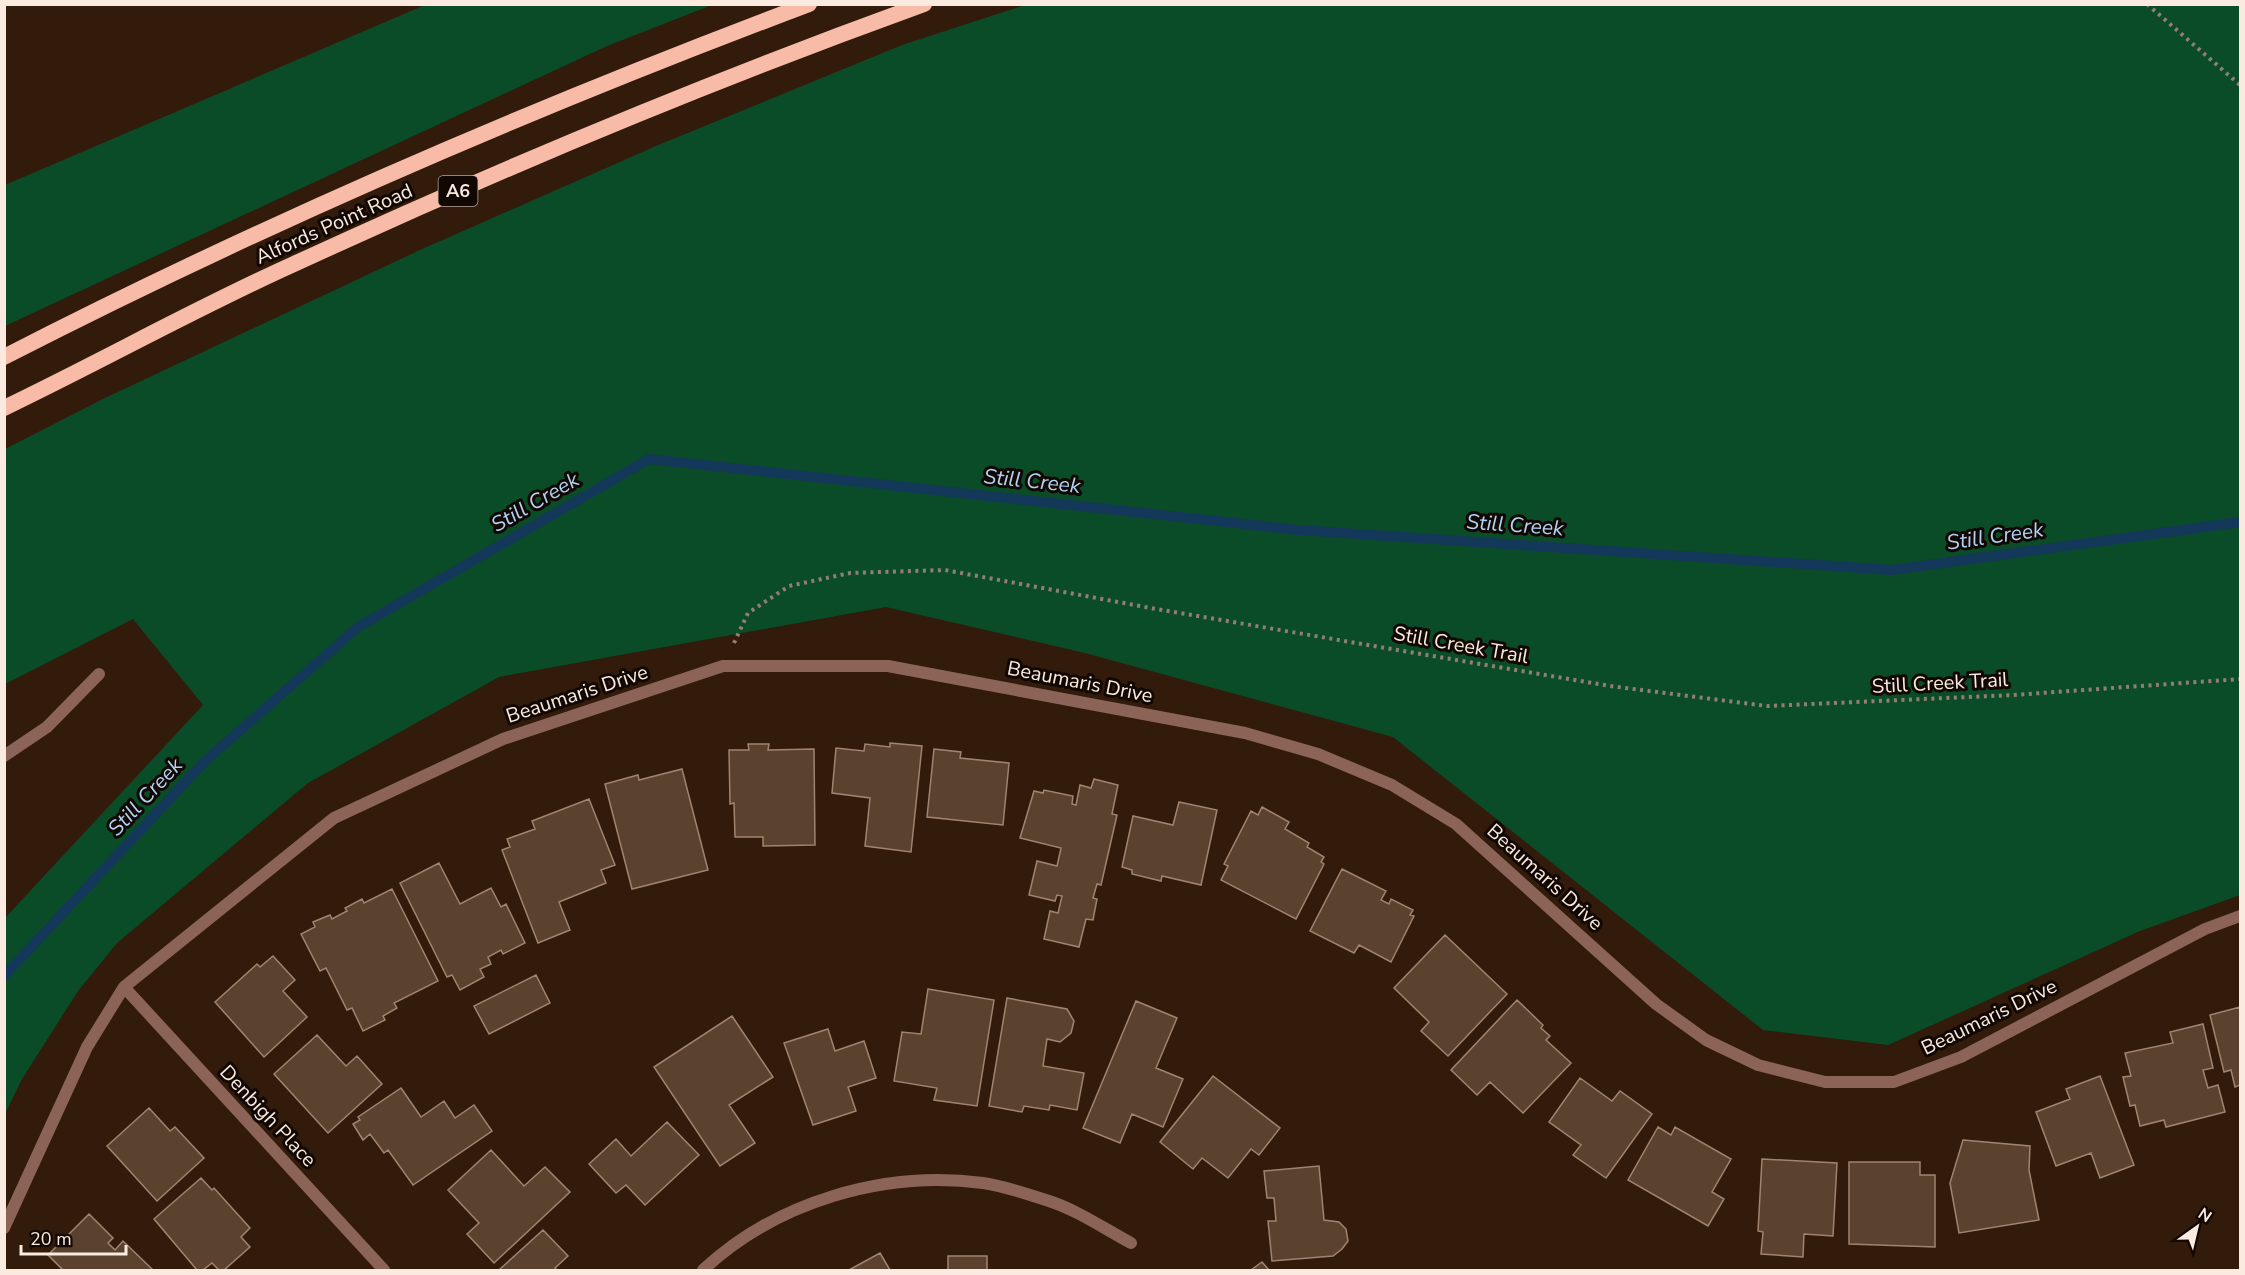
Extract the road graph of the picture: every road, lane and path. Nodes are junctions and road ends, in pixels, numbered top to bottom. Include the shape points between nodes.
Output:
1 (809, 4) edge
2 (924, 4) edge
3 (2147, 4) edge
4 (2241, 85) edge
5 (4, 357) edge
6 (4, 408) edge
7 (723, 666) junction
8 (99, 674) dead end
9 (2241, 679) edge
10 (4, 756) edge
11 (2241, 916) edge
12 (124, 987) junction
13 (4, 1228) edge
14 (1131, 1243) dead end
15 (384, 1270) edge
16 (703, 1270) edge

1 - 5 highway, Alfords Point Road / A6 via 363,184
2 - 6 highway, Alfords Point Road / A6 via 802,48 508,169 291,265
3 - 4 path
7 - 9 path, Still Creek Trail via 748,613 789,586 850,573 945,570 1610,686 1767,706 2013,695
7 - 11 street, Beaumaris Drive via 888,666 1245,733 1318,754 1392,785 1456,824 1656,1004 1706,1040 1758,1065 1825,1082 1894,1082 1961,1057 2205,929
7 - 12 street, Beaumaris Drive via 503,739 334,818
8 - 10 street via 47,727
12 - 13 street, Beaumaris Drive via 87,1047
12 - 15 street, Denbigh Place
14 - 16 street via 1052,1202 983,1183 909,1181 847,1191 780,1216 723,1251

